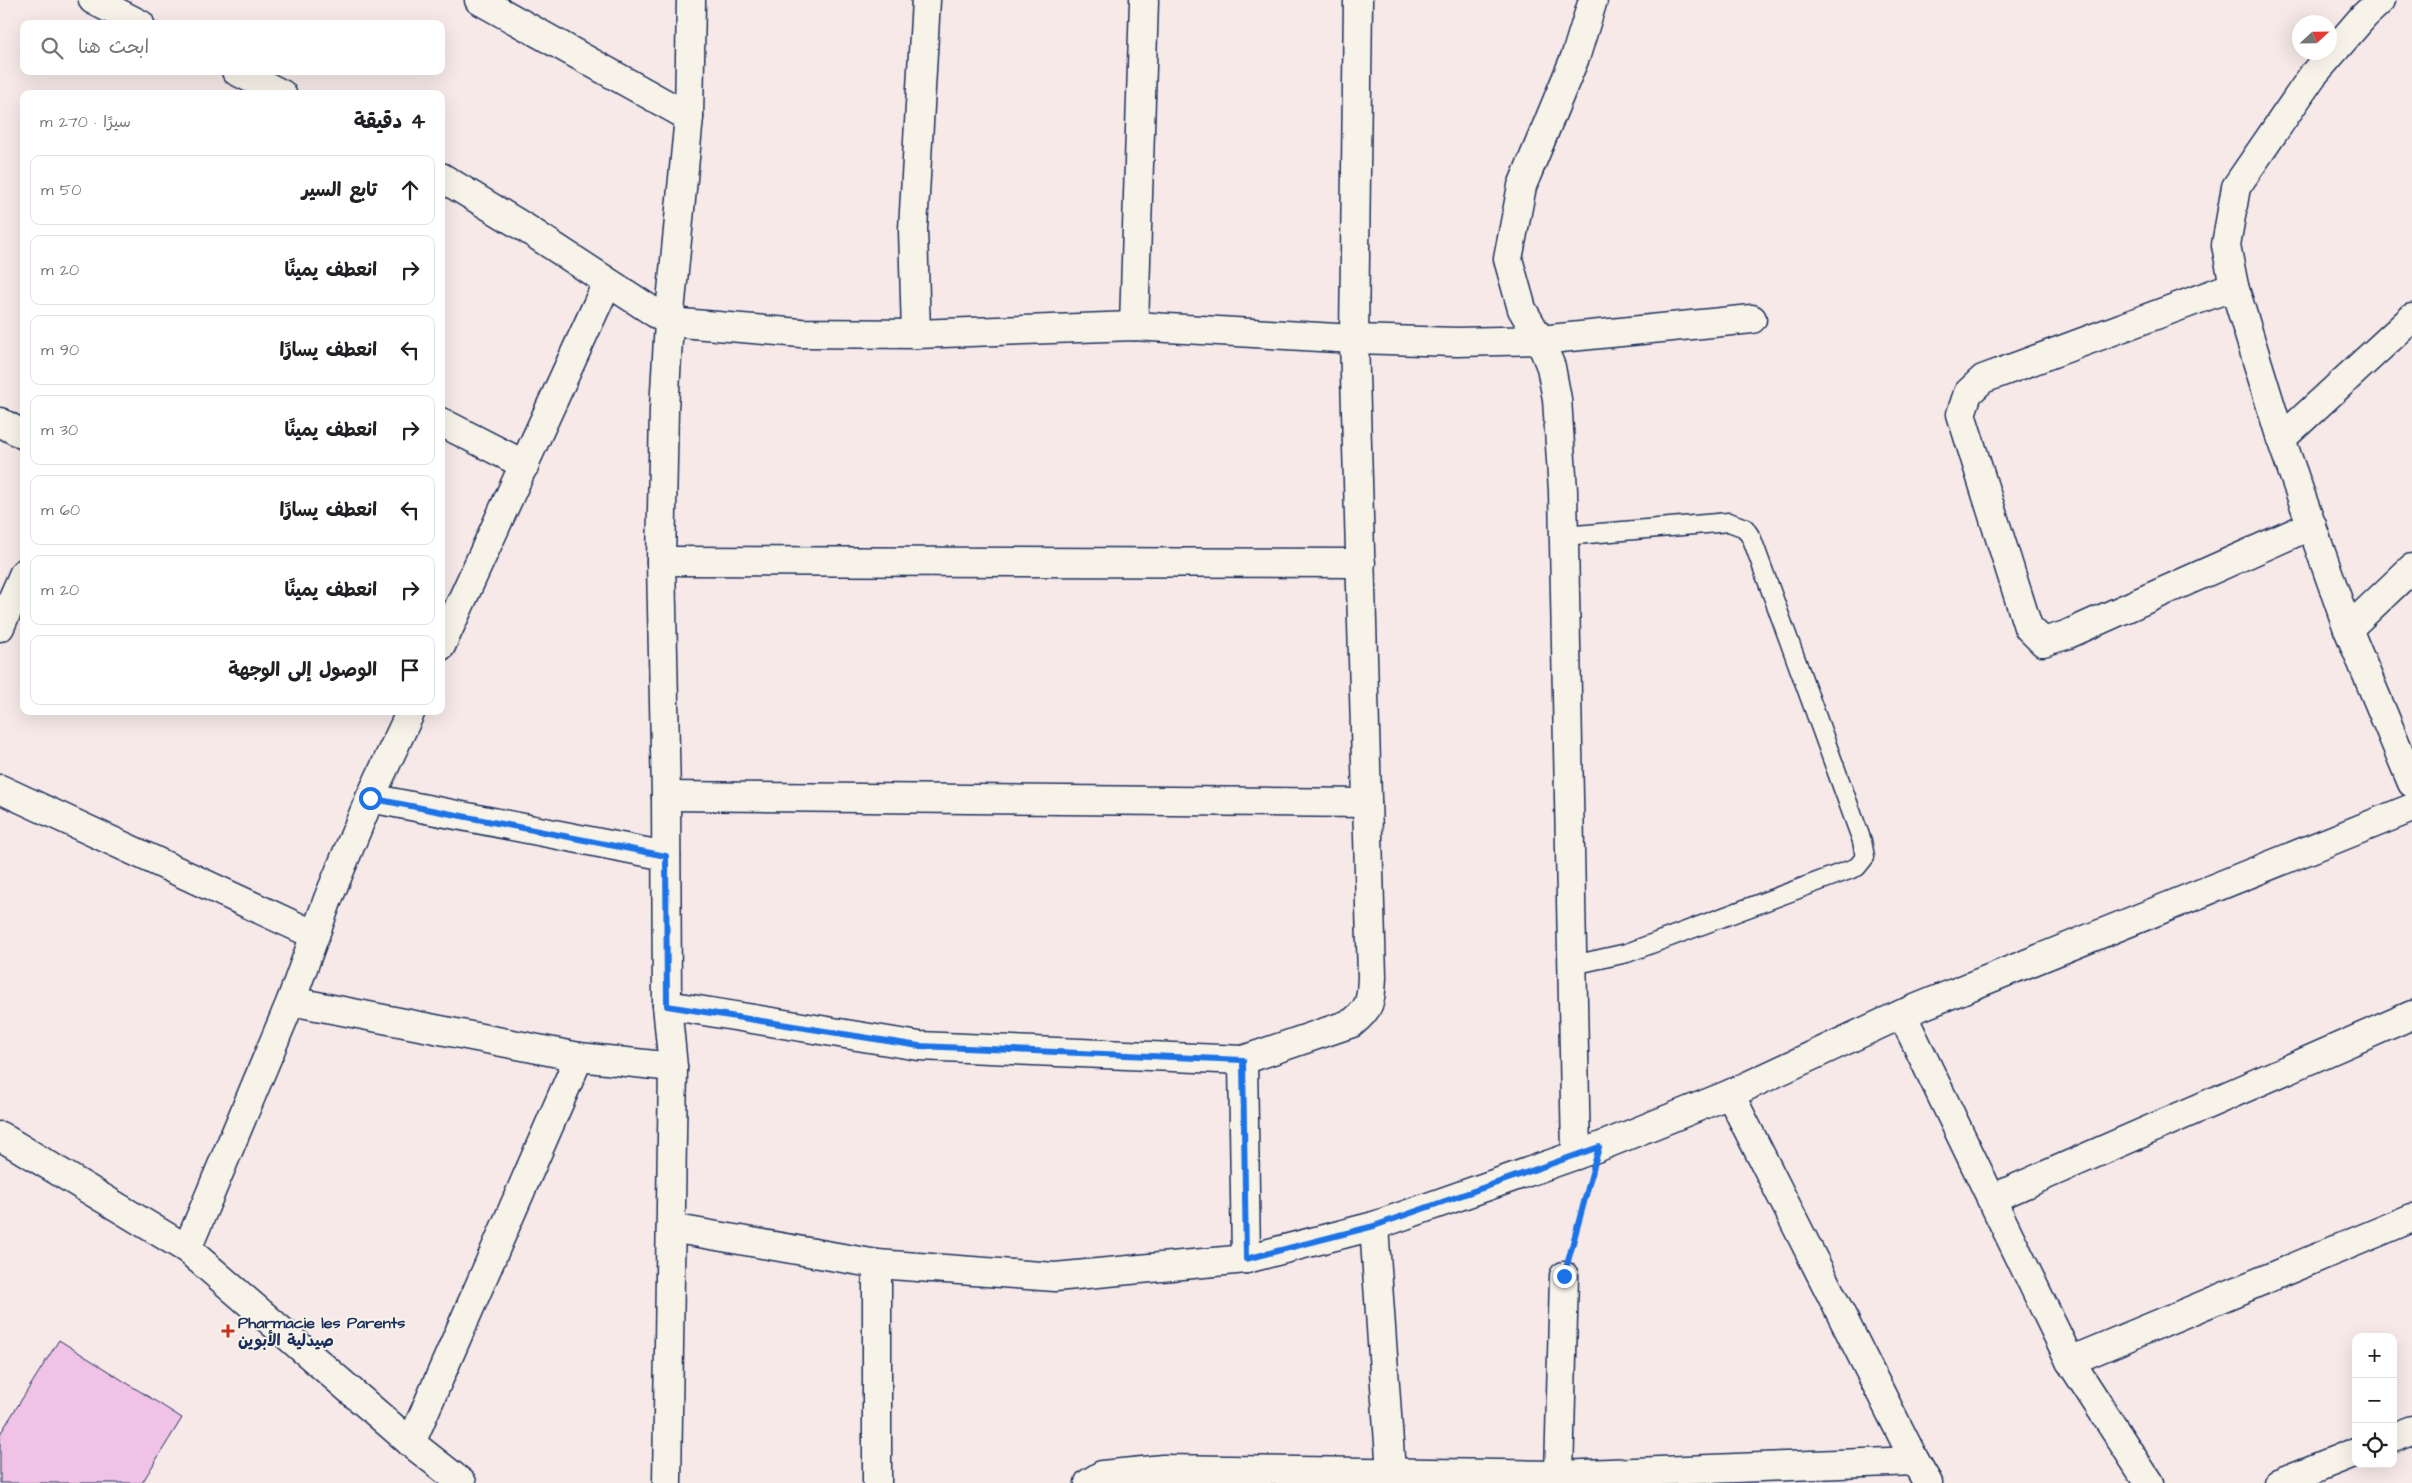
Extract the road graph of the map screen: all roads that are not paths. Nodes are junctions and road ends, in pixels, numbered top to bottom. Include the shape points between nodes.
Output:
1 (93, 0) edge
2 (479, 0) edge
3 (691, 0) edge
4 (926, 0) edge
5 (1144, 0) edge
6 (1358, 0) edge
7 (1593, 0) edge
8 (2381, 0) edge
9 (127, 12) edge
10 (244, 81) edge
11 (270, 90) edge
12 (690, 118) junction
13 (445, 179) edge
14 (607, 283) junction
15 (2234, 286) junction
16 (2412, 318) edge
17 (1752, 319) dead end
18 (669, 322) junction
19 (1134, 326) junction
20 (916, 334) junction
21 (1354, 339) junction
22 (1540, 340) junction
23 (0, 422) edge
24 (445, 424) edge
25 (20, 433) edge
26 (2281, 439) junction
27 (525, 465) junction
28 (2312, 526) junction
29 (1564, 536) junction
30 (661, 561) junction
31 (1361, 563) junction
32 (2412, 568) edge
33 (20, 581) edge
34 (0, 627) edge
35 (2348, 629) junction
36 (445, 637) edge
37 (409, 715) edge
38 (2412, 783) edge
39 (0, 790) edge
40 (666, 796) junction
41 (370, 798) junction
42 (1367, 803) junction
43 (2412, 808) edge
44 (666, 856) junction
45 (315, 935) junction
46 (1573, 965) junction
47 (291, 1001) junction
48 (667, 1006) junction
49 (1902, 1014) junction
50 (2412, 1015) edge
51 (578, 1057) junction
52 (1243, 1060) junction
53 (673, 1067) junction
54 (1730, 1094) junction
55 (0, 1136) edge
56 (1588, 1151) junction
57 (1991, 1199) junction
58 (2412, 1218) edge
59 (1374, 1226) junction
60 (672, 1228) junction
61 (187, 1249) junction
62 (1246, 1259) junction
63 (877, 1264) junction
64 (1564, 1276) road end
65 (2070, 1361) junction
66 (2412, 1430) edge
67 (2397, 1436) edge
68 (411, 1443) junction
69 (2352, 1454) edge
70 (1921, 1472) edge
71 (1559, 1474) junction
72 (1393, 1478) edge
73 (462, 1483) edge
74 (666, 1483) edge
75 (877, 1483) edge
76 (1089, 1483) edge
77 (2149, 1483) edge
78 (2278, 1483) edge

1 - 9 street
2 - 12 street
3 - 12 street
4 - 20 street via 913,229
5 - 19 street
6 - 21 street
7 - 22 street via 1576,55 1522,186 1508,258 1522,309
8 - 15 street via 2313,75 2236,187 2226,245
10 - 11 street
12 - 18 street
13 - 14 street
14 - 18 street
14 - 27 street
15 - 26 street
15 - 28 street via 1983,379 1968,393 1960,414 2028,627 2043,642 2066,636
16 - 26 street
17 - 22 street
18 - 20 street via 801,333
18 - 30 street
19 - 20 street
19 - 21 street
21 - 22 street
21 - 31 street
22 - 29 street via 1551,367 1557,399
23 - 25 street
24 - 27 street
26 - 28 street
27 - 36 street
28 - 35 street
29 - 46 street
29 - 46 lane via 1729,522 1745,528 1756,548 1865,857 1857,867 1627,953
30 - 31 street
30 - 40 street
31 - 42 street
32 - 35 street
33 - 34 street
35 - 38 street
37 - 41 street
39 - 45 street
40 - 42 street
40 - 44 street
41 - 44 street
41 - 45 street
42 - 52 street via 1372,977 1371,998 1365,1012 1352,1023
43 - 49 street
44 - 48 street
45 - 47 street
46 - 56 street
47 - 51 street
47 - 61 street
48 - 52 street via 919,1046
48 - 53 street
49 - 54 street
49 - 57 street
50 - 57 street
51 - 53 street
51 - 68 street
52 - 62 street
53 - 60 street
54 - 56 street
54 - 70 street
55 - 61 street
56 - 59 street
57 - 65 street
58 - 65 street
59 - 62 street
59 - 72 street
60 - 63 street
60 - 74 street
61 - 68 street
62 - 63 street via 1055,1277
63 - 75 street
64 - 71 street
65 - 77 street
66 - 67 street
68 - 73 street
69 - 78 street
70 - 71 street
71 - 72 street
72 - 76 street via 1163,1469 1102,1476

